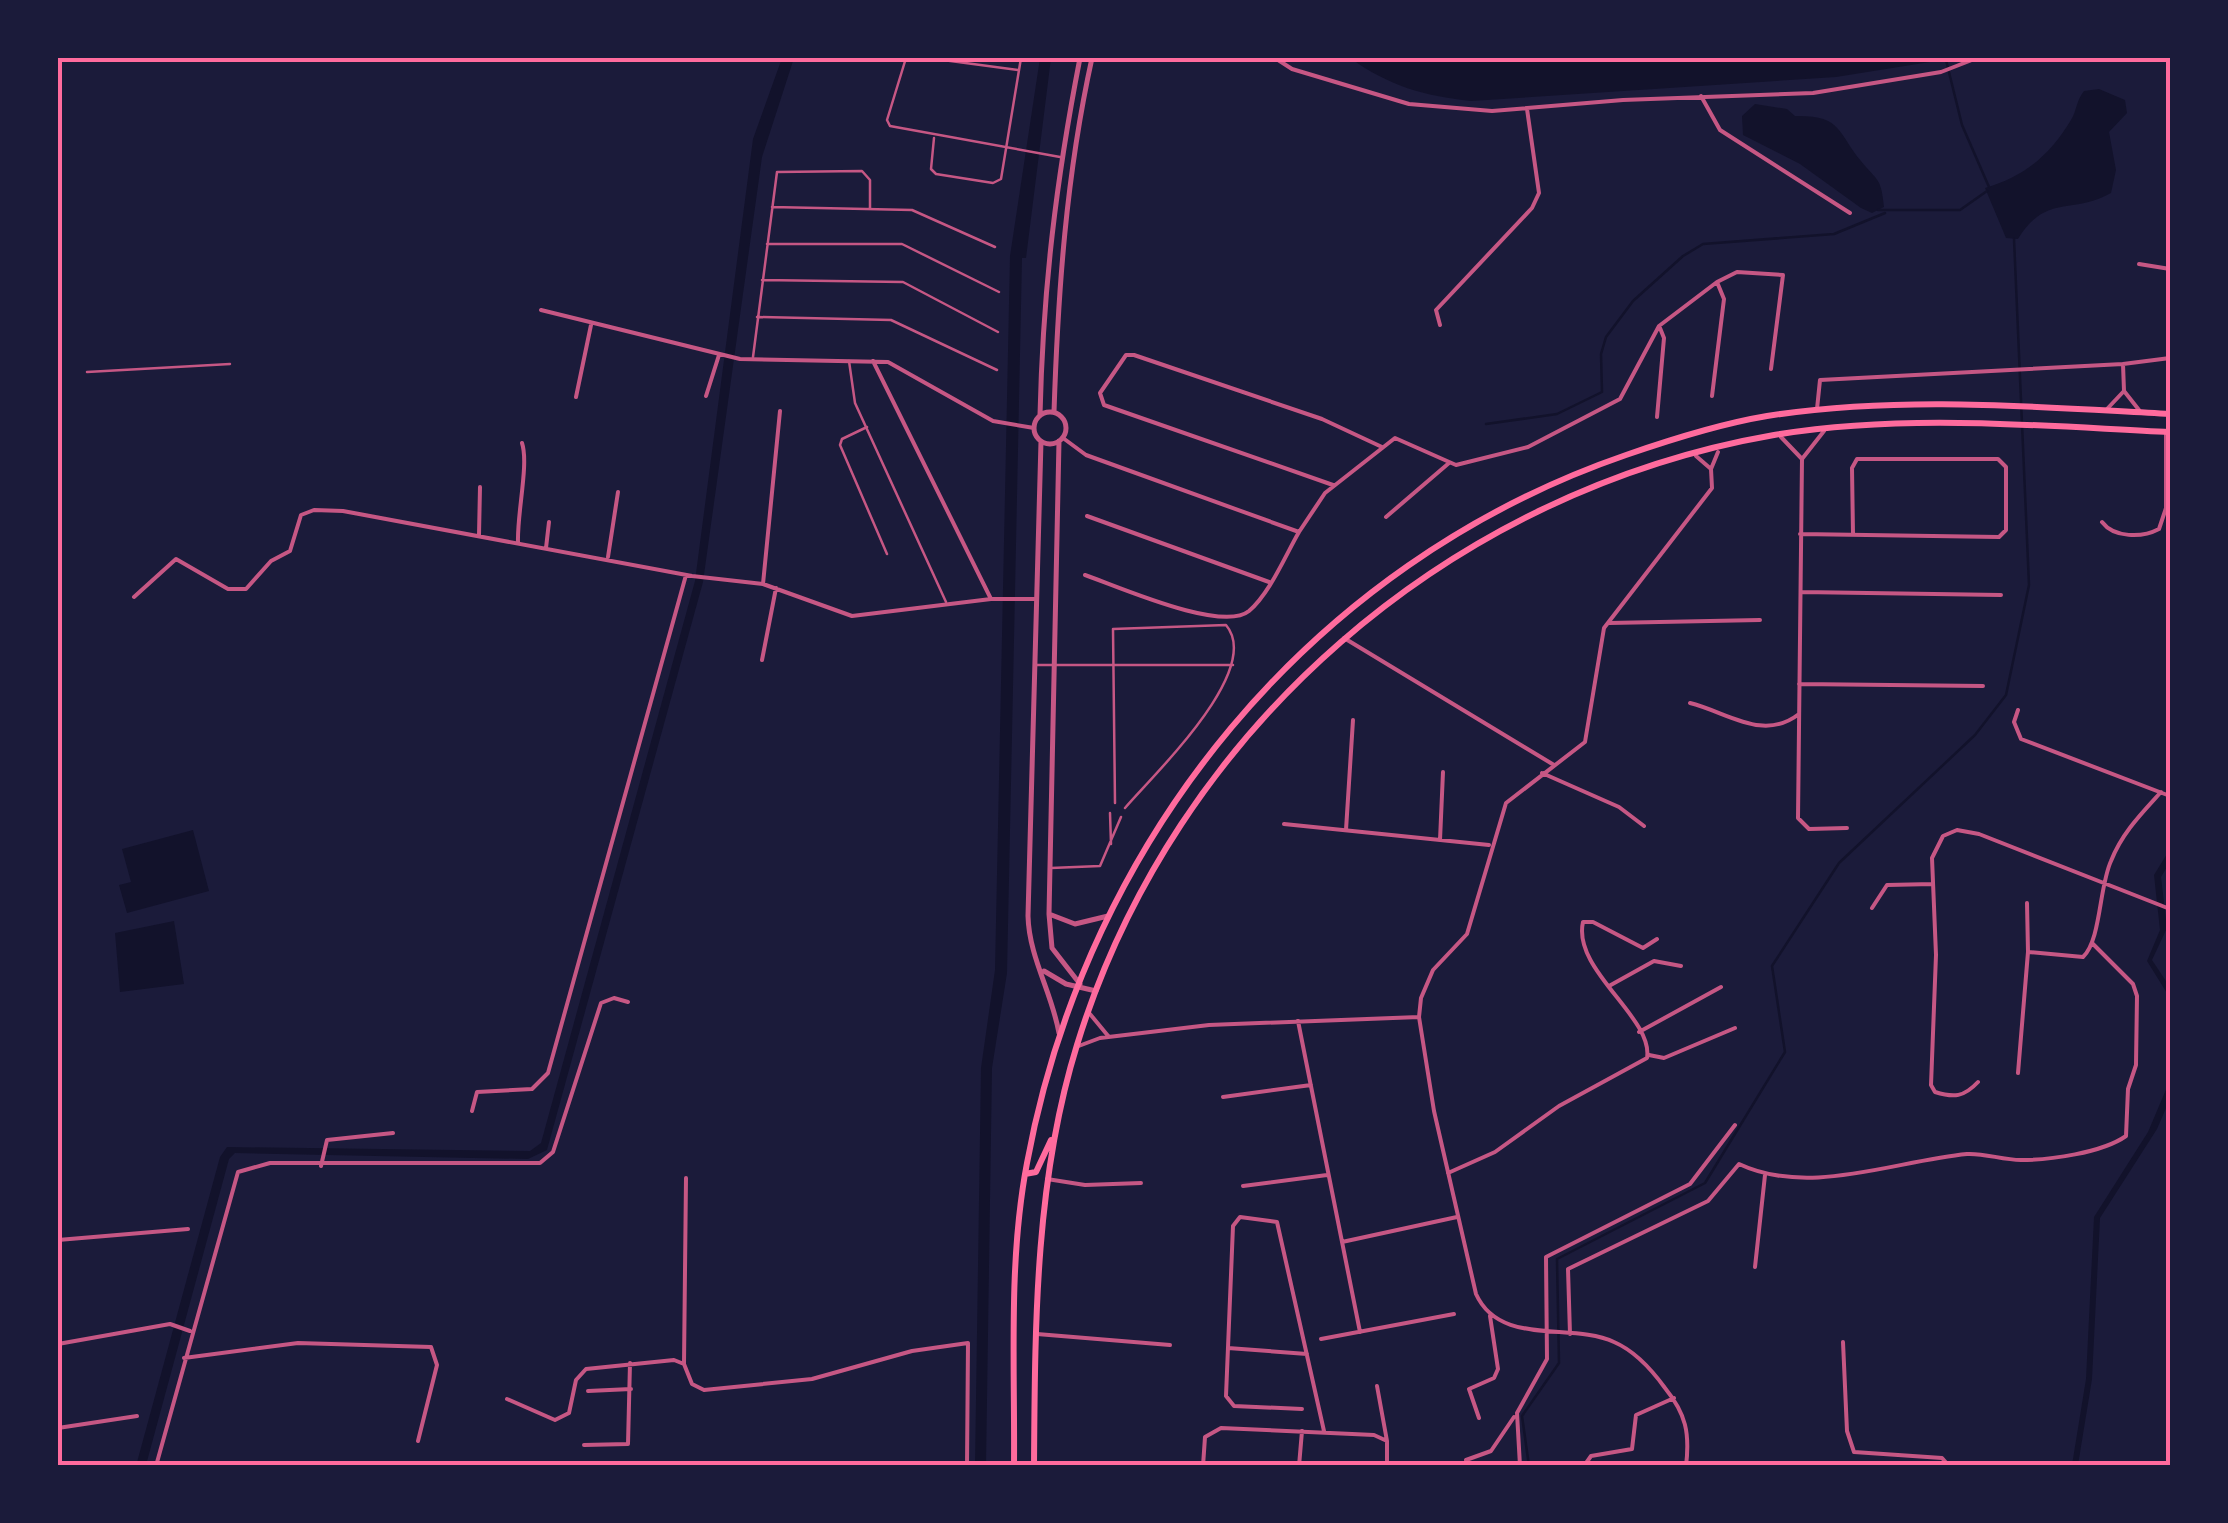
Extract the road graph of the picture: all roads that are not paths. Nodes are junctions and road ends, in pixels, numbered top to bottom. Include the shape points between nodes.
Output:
1 (906, 58) edge
2 (928, 58) edge
3 (1022, 58) edge
4 (1080, 58) edge
5 (1092, 58) edge
6 (1275, 58) edge
7 (1977, 58) edge
8 (1020, 71) junction
9 (1701, 96) junction
10 (1527, 109) junction
11 (934, 137) junction
12 (1008, 148) junction
13 (1060, 157) junction
14 (771, 207) junction
15 (870, 208) junction
16 (1850, 213) dead end
17 (766, 244) junction
18 (994, 247) dead end
19 (2140, 264) dead end
20 (2170, 268) edge
21 (760, 280) junction
22 (1717, 282) junction
23 (999, 292) dead end
24 (541, 310) dead end
25 (756, 317) junction
26 (591, 325) junction
27 (1440, 325) dead end
28 (1659, 326) junction
29 (998, 332) dead end
30 (722, 356) junction
31 (753, 357) junction
32 (2170, 358) edge
33 (872, 359) junction
34 (849, 360) junction
35 (230, 364) dead end
36 (2123, 364) junction
37 (1771, 369) dead end
38 (997, 370) dead end
39 (87, 372) dead end
40 (2124, 391) junction
41 (706, 396) dead end
42 (1712, 396) dead end
43 (576, 397) dead end
44 (1817, 409) junction
45 (780, 410) dead end
46 (2104, 411) junction
47 (1054, 412) junction
48 (2143, 412) junction
49 (2170, 414) edge
50 (1040, 415) junction
51 (1656, 417) dead end
52 (867, 427) junction
53 (1034, 428) junction
54 (1828, 428) junction
55 (2168, 432) edge
56 (1778, 434) junction
57 (1061, 439) junction
58 (1041, 441) junction
59 (522, 442) dead end
60 (1723, 446) junction
61 (1382, 447) junction
62 (1690, 454) junction
63 (1802, 458) junction
64 (1450, 463) junction
65 (1711, 470) junction
66 (1334, 485) junction
67 (480, 487) dead end
68 (618, 492) dead end
69 (1087, 516) dead end
70 (1386, 518) dead end
71 (549, 522) dead end
72 (2102, 522) dead end
73 (1299, 532) junction
74 (1800, 534) junction
75 (1852, 534) junction
76 (479, 535) junction
77 (518, 542) junction
78 (546, 548) junction
79 (888, 554) dead end
80 (608, 558) junction
81 (689, 575) junction
82 (1085, 575) dead end
83 (1269, 582) junction
84 (764, 584) junction
85 (776, 588) junction
86 (1800, 592) junction
87 (2002, 595) dead end
88 (134, 597) dead end
89 (1363, 597) junction
90 (991, 599) junction
91 (1036, 600) junction
92 (947, 604) junction
93 (1378, 609) junction
94 (1760, 620) dead end
95 (1606, 623) junction
96 (1342, 638) junction
97 (762, 660) dead end
98 (1113, 665) junction
99 (1233, 665) junction
100 (1034, 666) junction
101 (1054, 666) junction
102 (1799, 684) junction
103 (1983, 686) dead end
104 (1690, 702) dead end
105 (2018, 710) dead end
106 (1799, 714) junction
107 (1353, 720) dead end
108 (1554, 765) junction
109 (1443, 772) dead end
110 (1542, 773) junction
111 (2161, 792) junction
112 (2170, 796) edge
113 (1115, 803) dead end
114 (1125, 808) dead end
115 (1110, 813) dead end
116 (1121, 817) dead end
117 (1284, 824) dead end
118 (1644, 826) dead end
119 (1847, 828) dead end
120 (1346, 830) junction
121 (1440, 840) junction
122 (1111, 846) junction
123 (1489, 846) junction
124 (1050, 868) junction
125 (2103, 882) junction
126 (1933, 884) junction
127 (2027, 903) dead end
128 (1872, 908) dead end
129 (2169, 908) edge
130 (1049, 914) junction
131 (1108, 916) junction
132 (1657, 939) dead end
133 (2092, 943) junction
134 (2028, 952) junction
135 (1681, 966) dead end
136 (1042, 969) junction
137 (1080, 984) junction
138 (1608, 986) junction
139 (1721, 987) dead end
140 (1096, 991) junction
141 (628, 1002) dead end
142 (1088, 1010) junction
143 (1419, 1017) junction
144 (1298, 1021) junction
145 (1735, 1028) dead end
146 (1639, 1032) junction
147 (1060, 1036) junction
148 (1109, 1037) junction
149 (1076, 1047) junction
150 (1649, 1055) junction
151 (2018, 1073) dead end
152 (1978, 1082) dead end
153 (1311, 1084) junction
154 (1223, 1098) dead end
155 (2170, 1107) edge
156 (472, 1111) dead end
157 (2170, 1115) edge
158 (1058, 1120) junction
159 (1734, 1126) dead end
160 (393, 1133) dead end
161 (321, 1166) junction
162 (1448, 1173) junction
163 (1025, 1174) junction
164 (1328, 1174) junction
165 (1765, 1175) junction
166 (686, 1178) dead end
167 (1047, 1179) junction
168 (1141, 1183) dead end
169 (1243, 1186) dead end
170 (1458, 1217) junction
171 (188, 1228) dead end
172 (58, 1240) edge
173 (1342, 1242) junction
174 (1755, 1267) dead end
175 (1454, 1314) dead end
176 (1490, 1316) junction
177 (189, 1330) junction
178 (1360, 1332) junction
179 (1547, 1332) junction
180 (1036, 1334) junction
181 (1568, 1334) junction
182 (1321, 1339) dead end
183 (1843, 1342) dead end
184 (58, 1344) edge
185 (1170, 1345) dead end
186 (1228, 1348) junction
187 (1307, 1354) junction
188 (184, 1358) junction
189 (630, 1363) junction
190 (684, 1364) junction
191 (1377, 1386) dead end
192 (631, 1389) junction
193 (588, 1391) dead end
194 (1674, 1398) junction
195 (507, 1400) dead end
196 (1302, 1410) dead end
197 (1517, 1413) junction
198 (138, 1416) dead end
199 (1478, 1418) dead end
200 (58, 1428) edge
201 (1302, 1430) junction
202 (1324, 1432) junction
203 (418, 1441) dead end
204 (1387, 1441) junction
205 (584, 1445) dead end
206 (1466, 1460) dead end
207 (156, 1466) edge
208 (966, 1466) edge
209 (1014, 1466) edge
210 (1034, 1466) edge
211 (1202, 1466) edge
212 (1299, 1466) edge
213 (1387, 1466) edge
214 (1520, 1466) edge
215 (1584, 1466) edge
216 (1686, 1466) edge
217 (1949, 1466) edge

1 - 11 lane via 888,123
2 - 8 lane
3 - 8 lane
4 - 13 street
5 - 47 street via 1066,201
6 - 10 street via 1410,104
7 - 9 street via 1947,71 1813,92
8 - 12 lane
9 - 10 street
9 - 16 street via 1720,130
10 - 27 street via 1538,193 1532,208 1436,310
11 - 12 lane
11 - 12 lane via 936,174 998,182
12 - 13 lane
13 - 50 street via 1045,273
14 - 15 lane
14 - 15 lane via 775,175 784,169 865,172
14 - 17 lane
15 - 18 lane via 924,212
17 - 21 lane
17 - 23 lane via 902,244
19 - 20 street
21 - 25 lane
21 - 29 lane via 903,282
22 - 28 street
22 - 37 street via 1737,272 1783,275
22 - 42 street via 1724,299
24 - 26 street
25 - 31 lane
25 - 38 lane via 891,320
26 - 30 street
26 - 43 street
28 - 51 street via 1664,338
28 - 64 street via 1616,403 1528,448
30 - 31 street
30 - 41 street
31 - 34 street
32 - 36 street
33 - 34 street
33 - 53 street via 914,373 1002,424
33 - 90 street
34 - 52 lane via 852,396
35 - 39 lane
36 - 40 street
36 - 44 street via 1820,380
40 - 46 street
40 - 48 street
44 - 46 highway via 1997,405
44 - 89 highway via 1702,430 1589,468 1481,519
45 - 84 street
46 - 48 highway
47 - 50 street
47 - 57 street via 1065,423
48 - 49 highway
50 - 53 street
52 - 79 lane via 840,444
52 - 92 lane
53 - 58 street
54 - 55 highway via 2005,424
54 - 56 highway
54 - 63 street
55 - 72 street via 2166,508 2159,529 2125,534
56 - 60 highway
56 - 63 street
57 - 58 street
57 - 73 street via 1086,455
57 - 101 street
58 - 91 street
59 - 77 street
60 - 62 highway
60 - 65 street
61 - 64 street via 1400,438
61 - 66 street
61 - 66 street via 1322,419 1134,355 1126,356 1100,394 1104,405
62 - 65 street
62 - 93 highway via 1541,509 1431,570
63 - 74 street
64 - 70 street
65 - 95 street via 1712,488
66 - 73 street
67 - 76 street
68 - 80 street
69 - 83 street
71 - 78 street
73 - 83 street
74 - 75 street
74 - 86 street
75 - 75 street via 1852,468 1861,458 1998,459 2006,467 2006,530 2000,536
76 - 77 street
76 - 88 street via 314,510 298,518 288,554 271,561 246,589 228,589 176,559
77 - 78 street
78 - 80 street
80 - 81 street
81 - 84 street
81 - 156 street via 548,1073 532,1089 477,1092
82 - 83 street via 1195,613 1241,616
84 - 85 street
85 - 92 street via 852,616
85 - 97 street
86 - 87 street
86 - 102 street
89 - 93 highway
89 - 131 highway via 1273,678 1200,762 1140,852
90 - 91 street
90 - 92 street
91 - 100 street
93 - 96 highway
94 - 95 street
95 - 108 street via 1584,742
96 - 108 street
96 - 140 highway via 1254,728 1178,828
98 - 99 lane
98 - 99 lane via 1111,632 1118,626 1219,624 1232,633
98 - 101 lane
98 - 113 lane
99 - 114 lane via 1212,704
100 - 101 lane
100 - 136 street via 1028,935
101 - 124 street
102 - 103 street
102 - 106 street
104 - 106 street via 1752,726 1785,725
105 - 111 street via 2014,722 2021,738
106 - 119 street via 1800,823 1808,829
107 - 120 street
108 - 110 street
109 - 121 street
110 - 118 street
110 - 123 street via 1506,803
111 - 112 street
111 - 125 street via 2126,832
115 - 122 lane
116 - 122 lane
117 - 120 street
120 - 121 street
121 - 123 street
122 - 124 lane via 1097,868
123 - 143 street via 1466,934 1427,980
124 - 130 street
125 - 126 street via 1957,830 1934,849
125 - 129 street
125 - 133 street
126 - 128 street via 1888,885
126 - 152 street via 1932,1089 1963,1096
127 - 134 street
130 - 131 street via 1075,924
130 - 137 street via 1052,948
131 - 137 highway
132 - 138 street via 1643,948 1583,922 1586,949
133 - 134 street via 2077,958
133 - 165 street via 2138,996 2126,1136 2020,1160 1973,1154 1844,1174
134 - 151 street
135 - 138 street via 1654,961
136 - 137 street via 1066,984
136 - 147 street
137 - 140 street
137 - 147 highway
138 - 146 street
139 - 146 street
140 - 142 highway
141 - 161 street via 614,998 601,1004 546,1161
142 - 148 street
142 - 149 highway
143 - 144 street
143 - 162 street
144 - 148 street
144 - 153 street
145 - 150 street via 1664,1058
146 - 150 street
147 - 163 highway
148 - 149 street
149 - 158 highway
150 - 162 street via 1495,1152
153 - 154 street
153 - 164 street
155 - 157 street
158 - 163 highway via 1042,1163
158 - 167 highway
159 - 179 street via 1690,1184 1548,1254
160 - 161 street via 330,1138
161 - 177 street via 270,1163 238,1172
162 - 170 street
163 - 209 highway
164 - 169 street
164 - 173 street
165 - 174 street
165 - 181 street via 1738,1164 1708,1201 1568,1269
166 - 190 street
167 - 168 street via 1085,1186
167 - 180 highway
170 - 173 street
170 - 176 street via 1476,1294
171 - 172 street
173 - 178 street
175 - 178 street
176 - 179 street
176 - 199 street via 1498,1369 1494,1378 1469,1389
177 - 184 street via 170,1324
177 - 188 street
178 - 182 street
179 - 181 street
179 - 197 street via 1546,1362
180 - 185 street
180 - 210 highway
181 - 194 street via 1621,1346
183 - 217 street via 1846,1431 1854,1452 1942,1458
186 - 187 street
186 - 187 street via 1233,1226 1245,1216 1277,1222
186 - 196 street via 1230,1404
187 - 202 street
188 - 203 street via 298,1343 430,1347 437,1365
188 - 207 street
189 - 190 street
189 - 192 street
189 - 195 street via 582,1371 570,1412 555,1420
190 - 208 street via 692,1384 704,1390 812,1379 968,1343
191 - 204 street
192 - 193 street
192 - 205 street via 628,1444
194 - 215 street via 1636,1415 1632,1449 1590,1456
194 - 216 street via 1689,1431
197 - 206 street via 1491,1451
197 - 214 street
198 - 200 street
201 - 202 street
201 - 211 street via 1221,1428 1205,1438
201 - 212 street
202 - 204 street
204 - 213 street

